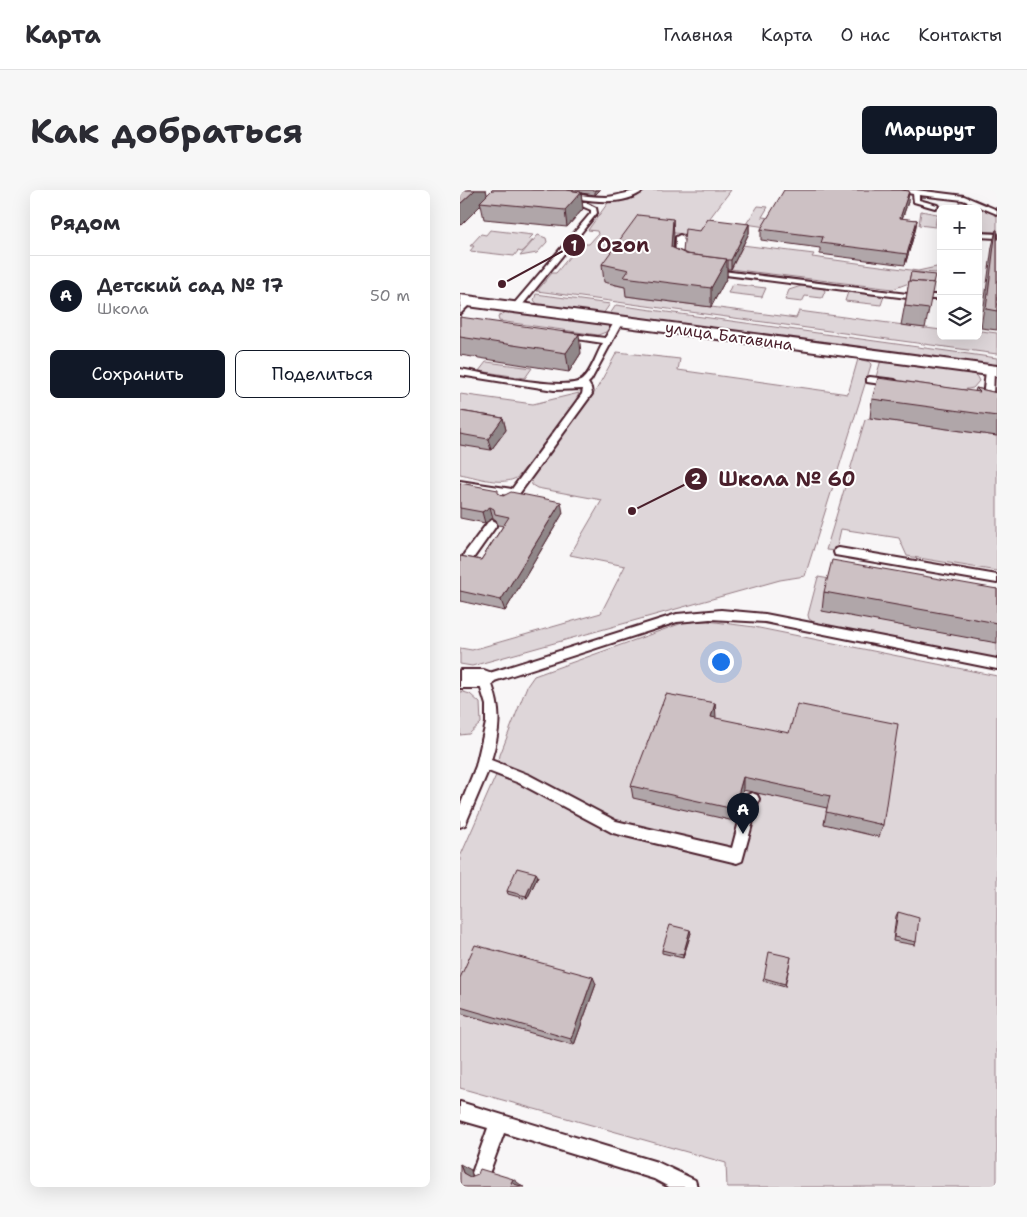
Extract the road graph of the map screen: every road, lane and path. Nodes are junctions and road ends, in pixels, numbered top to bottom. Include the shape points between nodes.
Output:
1 (536, 190) edge
2 (641, 190) edge
3 (896, 190) edge
4 (934, 192) edge
5 (915, 195) junction
6 (886, 196) edge
7 (557, 202) edge
8 (935, 206) dead end
9 (997, 212) edge
10 (982, 235) edge
11 (997, 236) edge
12 (680, 237) dead end
13 (687, 268) edge
14 (696, 270) edge
15 (937, 297) edge
16 (463, 304) edge
17 (516, 308) junction
18 (619, 321) junction
19 (551, 334) edge
20 (606, 341) junction
21 (994, 371) edge
22 (460, 372) edge
23 (870, 380) dead end
24 (584, 384) junction
25 (909, 386) edge
26 (988, 397) edge
27 (460, 484) edge
28 (514, 493) junction
29 (507, 503) edge
30 (492, 524) edge
31 (839, 552) dead end
32 (468, 557) edge
33 (997, 579) edge
34 (997, 664) edge
35 (484, 679) junction
36 (460, 680) edge
37 (483, 763) junction
38 (752, 799) edge
39 (460, 821) edge
40 (460, 1111) edge
41 (499, 1123) junction
42 (481, 1173) edge
43 (688, 1187) edge

1 - 2 lane via 618,199
3 - 5 lane
4 - 5 lane
4 - 9 lane via 964,198
5 - 6 lane
5 - 8 lane via 921,204
7 - 17 lane via 586,205 594,209 594,213
10 - 11 lane
12 - 13 lane via 677,263
14 - 15 lane
16 - 17 street, улица Батавина
17 - 18 street, улица Батавина
18 - 20 lane
18 - 21 street, улица Батавина
19 - 20 lane
20 - 24 lane
21 - 26 lane
22 - 24 lane via 554,387
23 - 25 lane
24 - 28 lane via 587,394
27 - 28 lane
28 - 29 lane
30 - 32 lane
31 - 33 lane
34 - 35 lane via 765,618 698,615 677,618
35 - 36 street
35 - 37 lane via 493,708
37 - 38 lane via 524,779 612,827 737,856
37 - 39 lane via 475,790
40 - 41 lane
41 - 42 lane
41 - 43 lane via 657,1171

